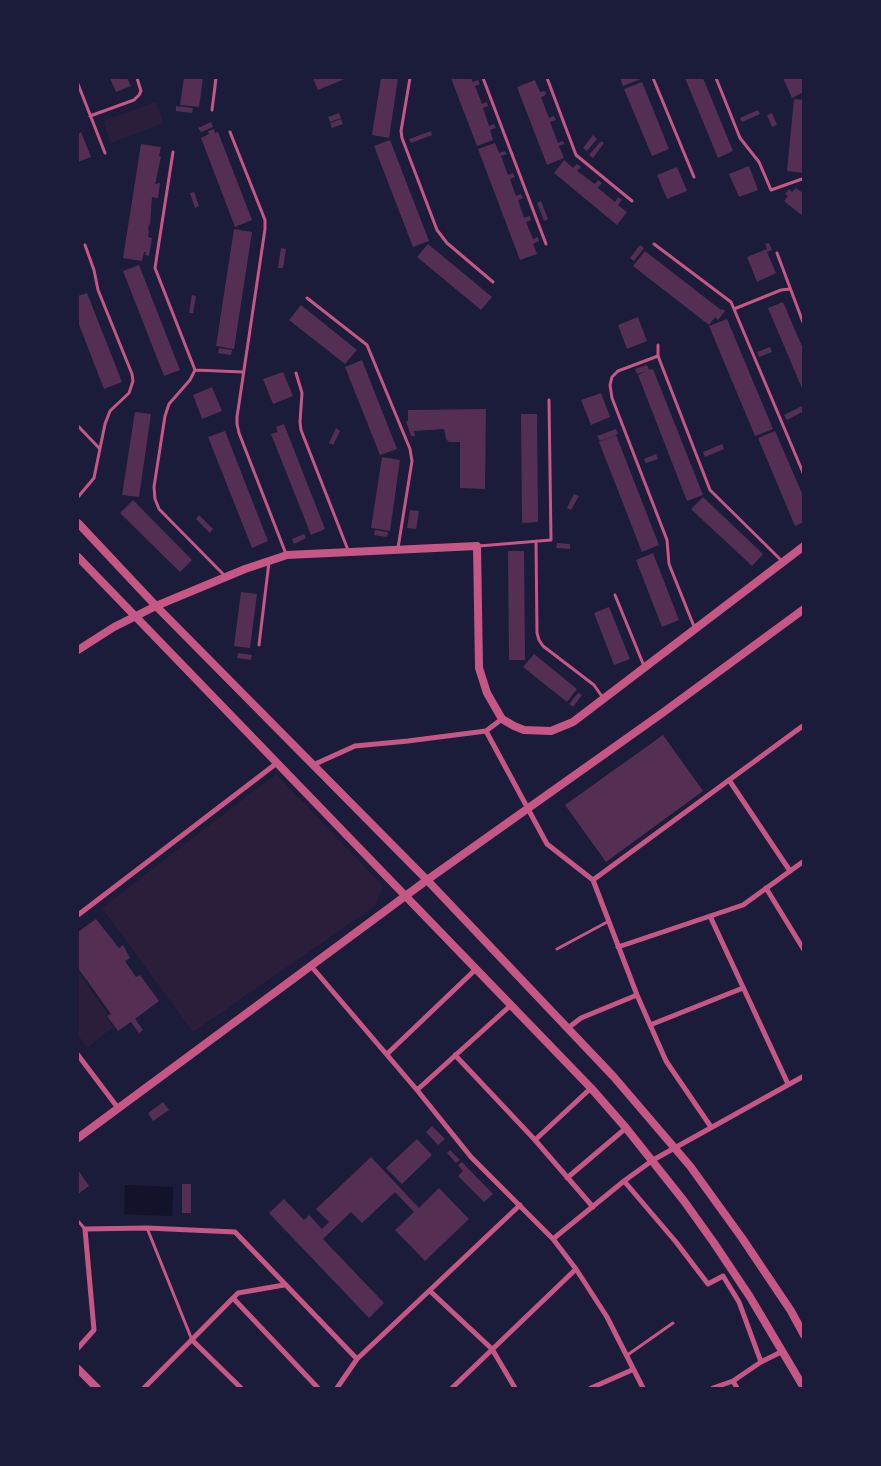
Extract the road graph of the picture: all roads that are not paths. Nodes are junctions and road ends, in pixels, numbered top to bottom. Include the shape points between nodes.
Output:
1 (137, 78) edge
2 (216, 78) edge
3 (410, 78) edge
4 (483, 78) edge
5 (547, 78) edge
6 (653, 78) edge
7 (716, 78) edge
8 (78, 84) edge
9 (212, 110) dead end
10 (90, 116) junction
11 (230, 132) dead end
12 (173, 152) dead end
13 (105, 153) dead end
14 (694, 178) dead end
15 (803, 179) edge
16 (632, 201) dead end
17 (546, 244) dead end
18 (654, 244) dead end
19 (85, 245) dead end
20 (777, 253) dead end
21 (493, 282) dead end
22 (790, 289) junction
23 (307, 298) dead end
24 (734, 309) junction
25 (804, 325) edge
26 (658, 345) dead end
27 (658, 356) junction
28 (195, 370) junction
29 (243, 372) junction
30 (296, 374) dead end
31 (549, 400) dead end
32 (78, 426) edge
33 (101, 449) junction
34 (804, 475) edge
35 (78, 497) edge
36 (78, 523) edge
37 (536, 541) junction
38 (477, 546) junction
39 (397, 549) junction
40 (802, 550) edge
41 (348, 551) junction
42 (287, 555) junction
43 (78, 557) edge
44 (269, 561) junction
45 (783, 562) junction
46 (226, 577) junction
47 (615, 595) dead end
48 (156, 606) junction
49 (804, 609) edge
50 (134, 616) junction
51 (695, 630) junction
52 (259, 645) dead end
53 (78, 650) edge
54 (644, 668) junction
55 (604, 699) junction
56 (502, 719) junction
57 (804, 725) edge
58 (486, 731) junction
59 (277, 763) junction
60 (313, 765) junction
61 (729, 780) junction
62 (527, 808) junction
63 (804, 861) edge
64 (790, 871) junction
65 (426, 880) junction
66 (592, 880) junction
67 (766, 888) junction
68 (406, 896) junction
69 (78, 915) edge
70 (710, 916) junction
71 (609, 921) junction
72 (618, 947) junction
73 (557, 950) dead end
74 (804, 950) edge
75 (311, 966) junction
76 (476, 969) junction
77 (743, 988) junction
78 (637, 995) junction
79 (510, 1005) junction
80 (650, 1025) junction
81 (568, 1028) junction
82 (387, 1054) junction
83 (78, 1055) edge
84 (456, 1055) junction
85 (804, 1076) edge
86 (788, 1084) junction
87 (591, 1088) junction
88 (417, 1090) junction
89 (118, 1108) junction
90 (711, 1127) junction
91 (626, 1128) junction
92 (78, 1138) edge
93 (535, 1140) junction
94 (674, 1147) junction
95 (653, 1160) junction
96 (567, 1178) junction
97 (624, 1181) junction
98 (520, 1205) junction
99 (593, 1207) junction
100 (78, 1221) edge
101 (146, 1228) junction
102 (85, 1229) junction
103 (553, 1239) junction
104 (576, 1269) junction
105 (284, 1285) junction
106 (430, 1291) junction
107 (233, 1298) junction
108 (673, 1323) dead end
109 (804, 1334) edge
110 (192, 1340) junction
111 (78, 1348) edge
112 (492, 1349) junction
113 (783, 1351) junction
114 (626, 1356) junction
115 (357, 1359) junction
116 (760, 1362) junction
117 (78, 1369) edge
118 (632, 1370) junction
119 (733, 1381) junction
120 (98, 1388) edge
121 (144, 1388) edge
122 (241, 1388) edge
123 (318, 1388) edge
124 (336, 1388) edge
125 (452, 1388) edge
126 (515, 1388) edge
127 (591, 1388) edge
128 (643, 1388) edge
129 (712, 1388) edge
130 (737, 1388) edge
131 (804, 1388) edge

1 - 10 lane via 141,91 134,100
2 - 9 lane
3 - 21 lane via 402,138 437,230 446,243
4 - 17 lane
5 - 16 lane via 576,155
6 - 14 lane
7 - 15 lane via 740,138 759,162 770,190
8 - 10 lane
10 - 13 lane
11 - 29 lane via 265,229
12 - 28 lane via 155,268
18 - 24 lane via 731,302
19 - 33 lane via 98,290 133,381 129,393 107,417
20 - 22 lane
22 - 24 lane
22 - 25 lane
23 - 39 lane via 367,345 410,449 412,461
24 - 34 lane
26 - 27 lane
27 - 45 lane via 710,490
27 - 51 lane via 618,371 610,385 612,398 668,540 669,564
28 - 29 lane
28 - 46 lane via 169,404 165,416 155,499 159,509
29 - 42 lane via 237,417 240,433
30 - 41 lane via 302,393 301,430
31 - 37 lane via 551,540
32 - 33 lane
33 - 35 lane via 94,478
36 - 48 street
37 - 38 lane
37 - 55 lane via 539,640 594,685
38 - 39 street
38 - 56 street via 478,668 487,693
39 - 41 street
40 - 45 street
41 - 42 street
42 - 44 street
43 - 50 street
44 - 46 street
44 - 52 lane
45 - 51 street
46 - 48 street
47 - 54 lane
48 - 50 street
48 - 60 street
49 - 62 street
50 - 53 street
50 - 59 street
51 - 54 street
54 - 55 street
55 - 56 street via 573,722 551,731 524,730
56 - 58 street
57 - 61 street
58 - 60 street via 355,746
58 - 62 street
59 - 68 street
59 - 69 street
60 - 65 street
61 - 64 street
61 - 66 street
62 - 65 street
62 - 66 street via 546,844
63 - 64 street
64 - 67 street
65 - 68 street
65 - 81 street
66 - 71 street
67 - 70 street via 742,905
67 - 74 street
68 - 75 street
68 - 76 street
70 - 72 street
70 - 77 street
71 - 72 street
71 - 73 lane
72 - 78 street
75 - 82 street
75 - 89 street
76 - 79 street
76 - 82 street
77 - 80 street
77 - 86 street
78 - 80 street
78 - 81 street via 581,1018
79 - 84 street
79 - 87 street
80 - 90 street via 666,1061
81 - 94 street
82 - 88 street
83 - 89 street
84 - 88 street
84 - 93 street
85 - 86 street
86 - 90 street
87 - 91 street
87 - 93 street
88 - 98 street via 471,1157
89 - 92 street
90 - 94 street
91 - 95 street
91 - 96 street
93 - 96 street
94 - 95 street
94 - 109 street via 742,1238
95 - 97 street
95 - 113 street via 714,1243
96 - 99 street
97 - 99 street
97 - 116 street via 708,1284 723,1276 739,1302
98 - 103 street
98 - 106 street
99 - 103 street
100 - 102 lane
101 - 102 street
101 - 105 street via 235,1232
101 - 110 lane
102 - 111 street via 94,1330
103 - 104 street
104 - 112 street
104 - 114 street via 607,1317
105 - 107 street via 238,1293
105 - 115 street
106 - 112 street
106 - 115 street
107 - 110 street
107 - 123 street
108 - 114 lane
110 - 121 street
110 - 122 street
112 - 125 street
112 - 126 street
113 - 116 street
113 - 131 street
114 - 118 street
115 - 124 street
116 - 119 street
117 - 120 street
118 - 127 street
118 - 128 street
119 - 129 street
119 - 130 street

